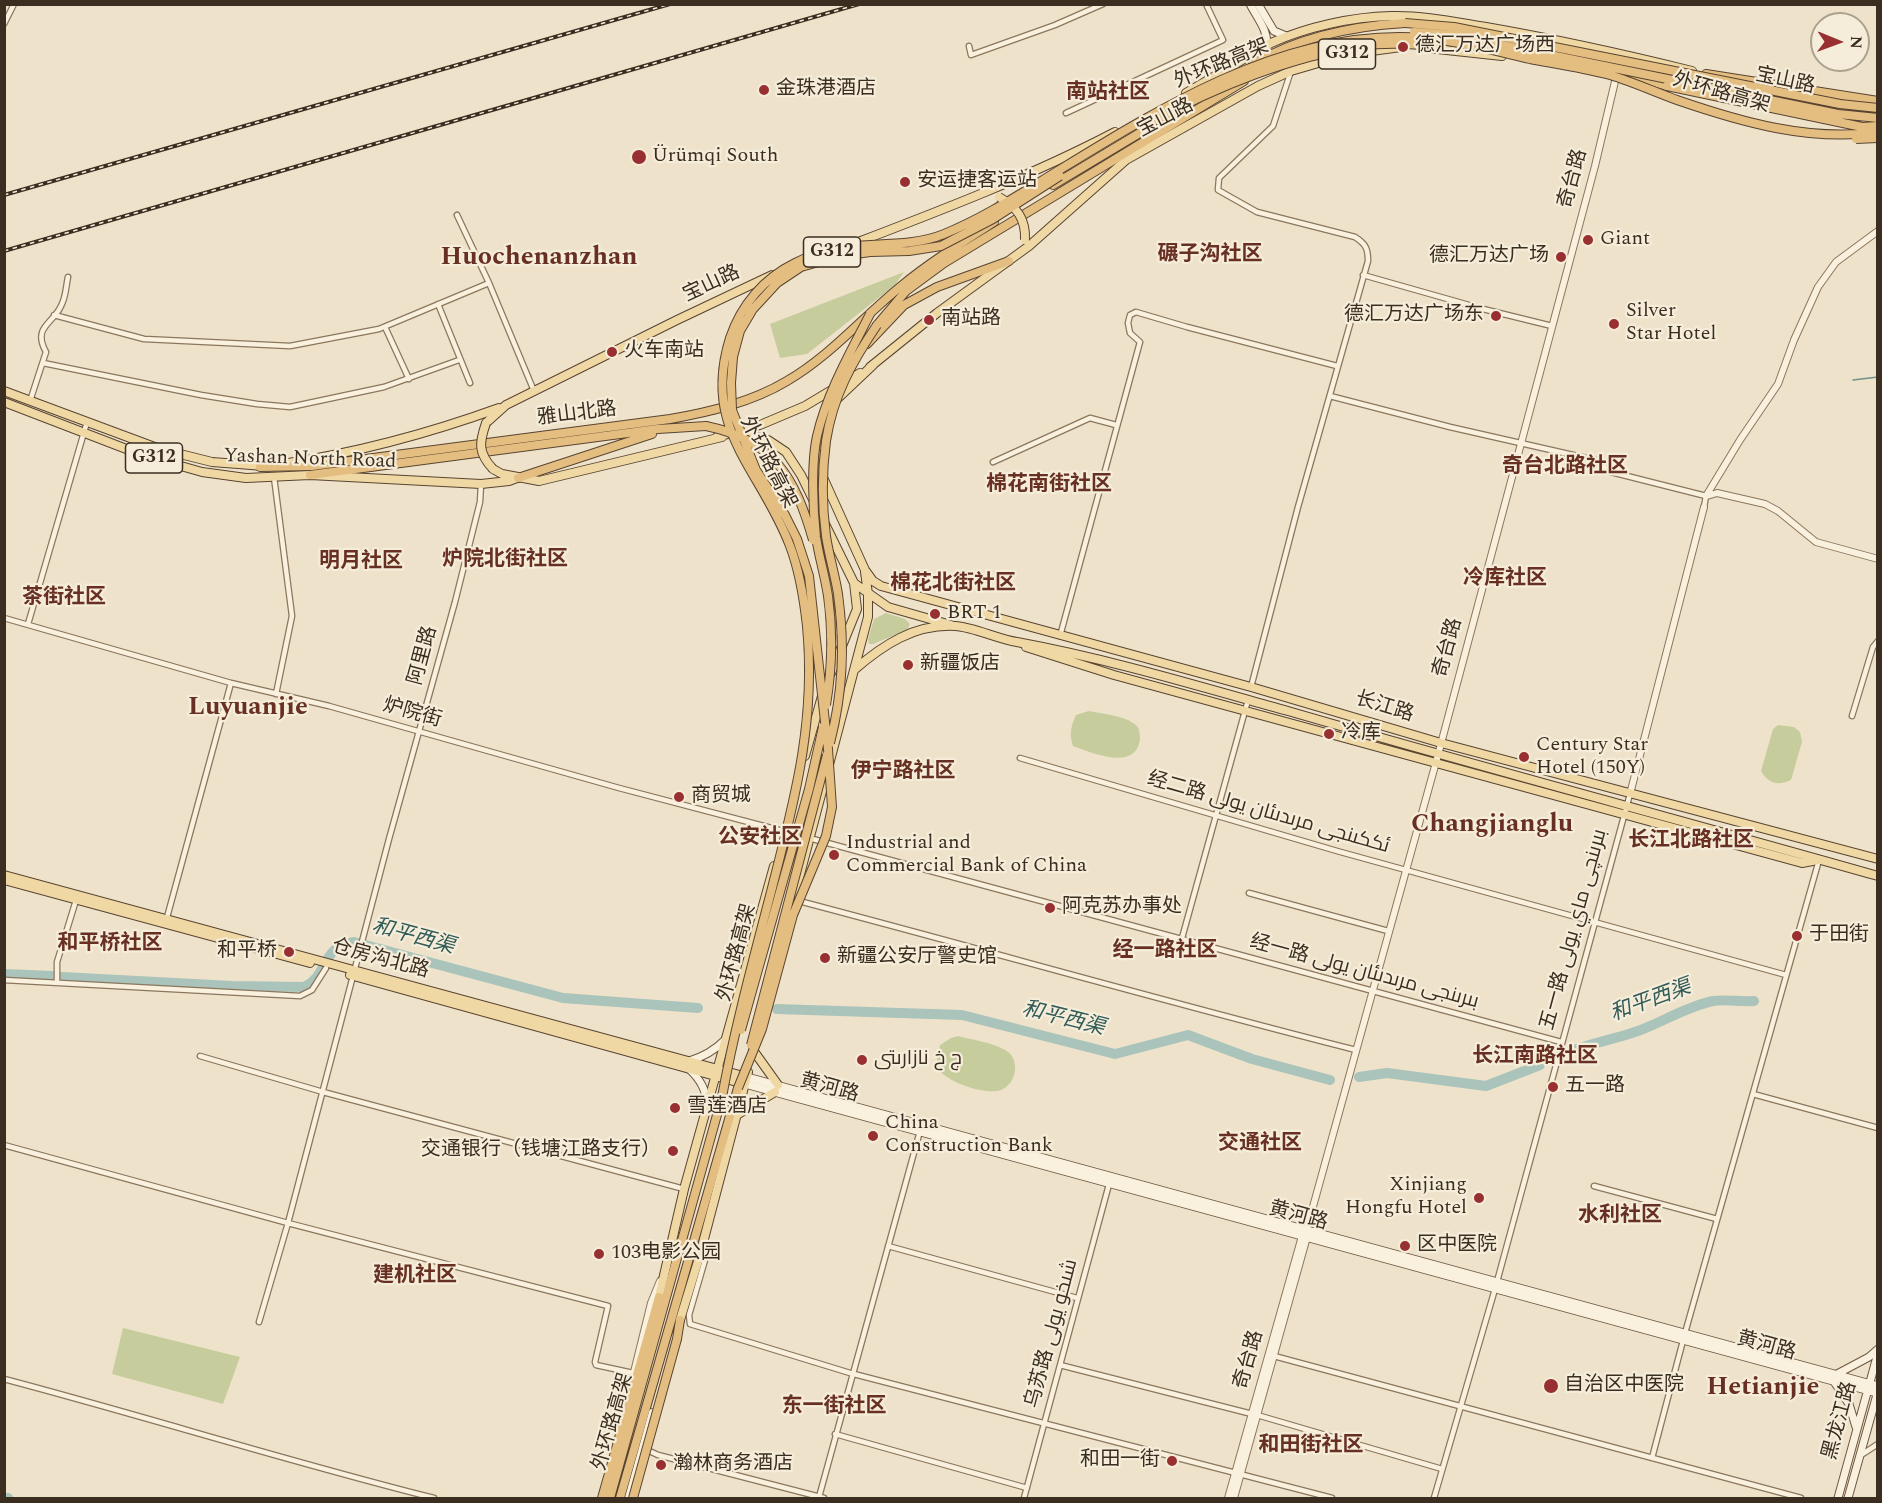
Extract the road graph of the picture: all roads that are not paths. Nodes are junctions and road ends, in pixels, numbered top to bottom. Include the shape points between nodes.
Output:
1 (15, 4) edge
2 (1103, 4) edge
3 (1206, 4) edge
4 (1250, 4) edge
5 (1258, 4) edge
6 (4, 24) edge
7 (1286, 36) junction
8 (969, 46) dead end
9 (1266, 46) junction
10 (1291, 71) junction
11 (1617, 72) junction
12 (1703, 73) junction
13 (1878, 101) edge
14 (1878, 108) edge
15 (1066, 113) dead end
16 (1878, 121) edge
17 (1878, 135) edge
18 (1126, 160) junction
19 (1102, 167) junction
20 (970, 199) junction
21 (457, 215) dead end
22 (1878, 231) edge
23 (1009, 261) junction
24 (1363, 275) junction
25 (68, 277) dead end
26 (489, 283) junction
27 (438, 304) junction
28 (870, 314) junction
29 (54, 315) junction
30 (1552, 326) junction
31 (385, 327) junction
32 (879, 327) junction
33 (459, 360) junction
34 (43, 363) junction
35 (873, 365) junction
36 (1337, 366) junction
37 (409, 379) junction
38 (470, 383) dead end
39 (4, 391) edge
40 (534, 391) junction
41 (1330, 396) junction
42 (30, 401) junction
43 (4, 402) edge
44 (506, 405) junction
45 (87, 422) junction
46 (1116, 425) junction
47 (673, 428) junction
48 (84, 433) junction
49 (717, 438) junction
50 (1521, 443) junction
51 (993, 462) dead end
52 (260, 467) junction
53 (310, 475) junction
54 (274, 477) junction
55 (518, 478) junction
56 (481, 484) junction
57 (1706, 496) junction
58 (1704, 507) joint
59 (1878, 559) edge
60 (865, 570) junction
61 (854, 584) junction
62 (885, 587) junction
63 (868, 594) junction
64 (828, 595) junction
65 (856, 609) junction
66 (4, 618) edge
67 (28, 624) junction
68 (956, 626) junction
69 (1060, 636) junction
70 (1878, 641) edge
71 (1014, 642) junction
72 (854, 670) junction
73 (231, 683) junction
74 (1251, 687) junction
75 (276, 694) junction
76 (1248, 700) junction
77 (1245, 711) junction
78 (1852, 716) dead end
79 (420, 732) junction
80 (1441, 743) junction
81 (1020, 758) dead end
82 (1436, 759) junction
83 (1630, 794) junction
84 (1627, 806) junction
85 (1624, 815) junction
86 (1216, 816) junction
87 (784, 831) junction
88 (811, 838) junction
89 (1878, 859) edge
90 (1819, 860) junction
91 (1405, 870) junction
92 (4, 874) edge
93 (1878, 876) edge
94 (4, 880) edge
95 (1249, 893) dead end
96 (77, 898) junction
97 (794, 900) junction
98 (165, 922) junction
99 (1596, 922) junction
100 (1388, 932) junction
101 (1182, 938) junction
102 (324, 965) junction
103 (355, 973) junction
104 (1786, 975) junction
105 (4, 980) edge
106 (57, 983) junction
107 (1371, 992) junction
108 (725, 1040) junction
109 (1562, 1042) junction
110 (753, 1050) junction
111 (1356, 1050) junction
112 (200, 1056) dead end
113 (687, 1065) junction
114 (716, 1072) junction
115 (743, 1083) junction
116 (777, 1089) junction
117 (323, 1092) junction
118 (1753, 1094) junction
119 (722, 1097) junction
120 (707, 1105) junction
121 (735, 1116) junction
122 (1878, 1128) edge
123 (921, 1129) junction
124 (4, 1145) edge
125 (1110, 1180) junction
126 (1594, 1186) dead end
127 (684, 1189) junction
128 (1717, 1219) junction
129 (288, 1223) junction
130 (1305, 1235) junction
131 (888, 1246) junction
132 (705, 1260) dead end
133 (666, 1267) junction
134 (1496, 1286) junction
135 (659, 1297) joint
136 (1077, 1298) junction
137 (681, 1320) junction
138 (259, 1322) dead end
139 (1684, 1337) junction
140 (1878, 1351) edge
141 (1274, 1356) junction
142 (1060, 1365) junction
143 (633, 1373) junction
144 (852, 1374) junction
145 (1834, 1378) junction
146 (4, 1379) edge
147 (1867, 1387) junction
148 (1877, 1390) edge
149 (1460, 1406) junction
150 (1254, 1415) junction
151 (1044, 1425) junction
152 (1856, 1429) junction
153 (835, 1434) junction
154 (1878, 1444) edge
155 (642, 1448) junction
156 (1859, 1456) junction
157 (1652, 1458) junction
158 (1442, 1469) junction
159 (1237, 1475) junction
160 (1027, 1488) junction
161 (434, 1498) edge
162 (600, 1498) edge
163 (608, 1498) edge
164 (622, 1498) edge
165 (628, 1498) edge
166 (633, 1498) edge
167 (822, 1498) edge
168 (1024, 1498) edge
169 (1228, 1498) edge
170 (1234, 1498) edge
171 (1332, 1498) edge
172 (1434, 1498) edge
173 (1802, 1498) edge
174 (1838, 1498) edge
175 (1848, 1498) edge

1 - 6 street
2 - 8 street via 971,55
3 - 15 street via 1223,40
4 - 9 main road via 1266,34
5 - 7 main road via 1274,31
7 - 9 main road, 宝山路 / G312
7 - 12 main road, 宝山路 / G312 via 1340,22 1391,16 1575,44
9 - 20 main road, 宝山路 / G312 via 1073,154
10 - 11 main road, 宝山路 / G312 via 1349,54 1403,47 1456,50
10 - 18 main road, 宝山路 / G312
10 - 24 street via 1273,126 1219,178 1218,190 1257,212 1355,237 1368,249
11 - 16 highway, bridge via 1862,127
11 - 17 main road, 宝山路 / G312 via 1812,103 1859,122
11 - 30 street, 奇台路
12 - 13 highway
12 - 16 main road, 宝山路 / G312 via 1812,95 1864,111
14 - 28 highway, 雅山北路, bridge via 1840,104 1454,27 1405,23 1337,31 1261,59 1077,170 938,257
16 - 19 highway, bridge via 1453,35 1414,32 1376,36 1281,60
17 - 115 highway, 外环路高架, bridge via 1823,139 1756,129 1614,82 1461,48 1402,43 1363,46 1243,78 1173,110 1106,147 993,219 941,246 836,257 801,267 777,283 753,309 740,331 733,357 732,410 756,470 797,538 809,576 832,807 826,836 793,915
17 - 119 highway, 外环路高架, bridge via 1818,134 1752,123 1610,75 1456,42 1402,37 1357,39 1312,48 1239,72 1169,105 993,211 940,236 829,249 770,278 746,303 732,331 724,364 724,412 732,438 779,521 799,575 807,628 808,718 792,810 732,1043
18 - 19 highway
18 - 23 main road, 宝山路 / G312
19 - 32 highway via 944,263 906,291
20 - 23 main road, bridge via 999,197 1016,208 1024,221 1025,240
20 - 40 main road, 宝山路 / G312 via 774,274
21 - 26 street
22 - 57 street via 1836,261 1818,287 1778,384
23 - 32 highway via 936,286 904,305
23 - 35 main road, 宝山路 / G312
24 - 30 street
24 - 36 street
25 - 29 street via 61,307
26 - 27 street
26 - 40 street
27 - 31 street
27 - 33 street
28 - 52 highway, 雅山北路 via 787,381 714,411 312,466
28 - 64 highway, bridge via 830,396 817,438 816,537
29 - 31 street via 144,339 290,346
29 - 34 street via 41,334 46,352
30 - 50 street, 奇台路
31 - 37 street
32 - 115 highway, bridge via 852,361 826,440 826,535 838,594 842,677 831,738
33 - 37 street
33 - 38 street
34 - 37 street via 201,395 290,407
34 - 42 street
35 - 49 main road, 宝山路 / G312 via 805,406
35 - 60 main road via 827,411 818,432 816,459
36 - 41 street
36 - 46 street via 1136,312 1130,315 1128,323 1130,333 1140,342
39 - 42 main road, Yashan North Road / G312
40 - 44 main road, G312
41 - 50 street
41 - 74 street
42 - 45 main road, Yashan North Road / G312
43 - 48 main road, Yashan North Road / G312
44 - 52 main road, Yashan North Road / G312 via 385,442
44 - 55 main road, bridge via 486,423 481,450 493,469
45 - 48 street
45 - 52 main road, Yashan North Road / G312 via 160,449 212,462
46 - 51 street via 1090,418
46 - 69 street
47 - 53 highway
47 - 55 highway
47 - 64 highway, bridge via 706,426 726,430 767,453 796,491
48 - 54 main road, Yashan North Road / G312 via 202,472
48 - 67 street
49 - 55 main road, G312 via 549,479
49 - 61 main road via 755,436 786,452
50 - 57 street via 1604,461 1607,471
50 - 80 street, 奇台路
53 - 54 main road, Yashan North Road / G312
53 - 56 main road, Yashan North Road / G312
54 - 75 street via 292,616
55 - 56 main road, Yashan North Road / G312
56 - 79 street, 阿里路 via 480,502
57 - 58 street
57 - 59 street via 1717,493 1765,504 1816,542
58 - 83 street, 五一路 بىرىنچى ماي يولى
60 - 62 main road via 873,581
60 - 63 main road
61 - 63 main road
61 - 65 main road
62 - 63 main road
62 - 69 main road, 长江路
63 - 65 main road
63 - 68 main road via 888,607
63 - 72 main road via 868,617
64 - 119 highway, bridge via 830,681 810,789
65 - 87 main road via 820,699
66 - 67 street, 炉院街
67 - 73 street, 炉院街
68 - 71 main road, 长江路
68 - 72 main road, 长江路 via 894,640
69 - 74 main road, 长江路
70 - 78 street
71 - 76 main road, 长江路 via 1077,654
71 - 77 main road
72 - 88 main road
73 - 75 street, 炉院街
73 - 98 street
74 - 80 main road, 长江路
75 - 79 street, 炉院街
76 - 77 street
76 - 82 main road, 长江路
77 - 82 main road
77 - 86 street
79 - 87 street, 炉院街
79 - 103 street, 阿里路
80 - 82 street, 奇台路
80 - 83 main road, 长江路
81 - 86 street, 经二路 ئككىنجى مرىدىئان يولى
82 - 84 main road, 长江路
82 - 85 main road
82 - 91 street, 奇台路
83 - 84 street, 五一路 بىرىنچى ماي يولى
83 - 89 main road, 长江路
84 - 85 street, 五一路 بىرىنچى ماي يولى
84 - 90 main road, 长江路
85 - 90 main road via 1802,863
85 - 99 street, 五一路 بىرىنچى ماي يولى
86 - 91 street, 经二路 ئككىنجى مرىدىئان يولى
86 - 101 street
87 - 88 street, 炉院街
87 - 108 main road
88 - 97 main road
88 - 101 street, 经一路 بىرىنجى مرىدىئان يولى
90 - 93 main road, 长江路
90 - 104 street
91 - 99 street, 经二路 ئككىنجى مرىدىئان يولى
91 - 100 street, 奇台路
92 - 96 main road, 仓房沟北路
94 - 96 main road, 仓房沟北路
95 - 100 street
96 - 98 main road, 仓房沟北路
96 - 106 street via 57,962
97 - 110 main road
97 - 111 street
98 - 102 main road, 仓房沟北路
99 - 104 street, 经二路 ئككىنجى مرىدىئان يولى
99 - 109 street, 五一路 بىرىنچى ماي يولى
100 - 107 street, 奇台路
101 - 107 street, 经一路 بىرىنجى مرىدىئان يولى
102 - 103 main road, 仓房沟北路
102 - 106 street via 312,990 300,996
103 - 113 main road, 仓房沟北路
103 - 117 street, 阿里路
104 - 118 street
105 - 106 street
107 - 109 street, 经一路 بىرىنجى مرىدىئان يولى
107 - 111 street, 奇台路
108 - 113 main road via 716,1050
108 - 114 main road
109 - 134 street, 五一路 بىرىنچى ماي يولى
110 - 115 main road
110 - 116 main road
111 - 130 street, 奇台路
112 - 117 street
113 - 114 main road, 仓房沟北路
113 - 120 main road via 706,1093
114 - 115 main road, 仓房沟北路
114 - 120 main road
115 - 116 main road, 黄河路
115 - 121 main road
115 - 164 highway, 外环路高架
116 - 121 main road
116 - 123 main road, 黄河路
117 - 127 street
117 - 129 street, 阿里路
118 - 122 street
118 - 128 street
119 - 163 highway, 外环路高架
120 - 127 main road
121 - 137 main road
123 - 125 main road, 黄河路
123 - 131 street
124 - 129 street
125 - 130 main road, 黄河路
125 - 136 street, 乌苏路 شىخو يولى
126 - 128 street
127 - 133 main road
128 - 139 street
129 - 138 street, 阿里路
129 - 143 street via 608,1306 596,1365
130 - 134 main road, 黄河路
130 - 141 street, 奇台路
130 - 150 street, 奇台路
131 - 136 street
131 - 144 street
132 - 144 street via 689,1315 690,1324
133 - 135 main road
133 - 143 street via 651,1303
134 - 139 main road, 黄河路
134 - 149 street, 五一路 بىرىنچى ماي يولى
135 - 162 highway
136 - 142 street, 乌苏路 شىخو يولى
137 - 155 street
137 - 166 highway, bridge
139 - 145 main road, 黄河路
139 - 157 street
140 - 145 main road
140 - 147 main road, 黑龙江路
141 - 149 street
141 - 150 street, 奇台路
142 - 150 street
142 - 151 street, 乌苏路 شىخو يولى
143 - 162 street
144 - 151 street
144 - 153 street
145 - 147 main road, 黄河路
145 - 152 main road via 1849,1404
146 - 161 street
147 - 148 main road, 黄河路
147 - 152 main road, 黑龙江路
148 - 156 main road, 黑龙江路
149 - 157 street
149 - 158 street, 五一路 بىرىنچى ماي يولى
150 - 158 street
150 - 159 street, 奇台路
151 - 159 street
151 - 160 street, 乌苏路 شىخو يولى
152 - 174 main road, 黑龙江路
153 - 160 street
153 - 167 street
154 - 156 street
155 - 165 street
155 - 167 street
156 - 175 main road, 黑龙江路
157 - 173 street
158 - 172 street, 五一路 بىرىنچى ماي يولى
159 - 169 street, 奇台路
159 - 170 street, 奇台路
159 - 171 street
160 - 168 street, 乌苏路 شىخو يولى

